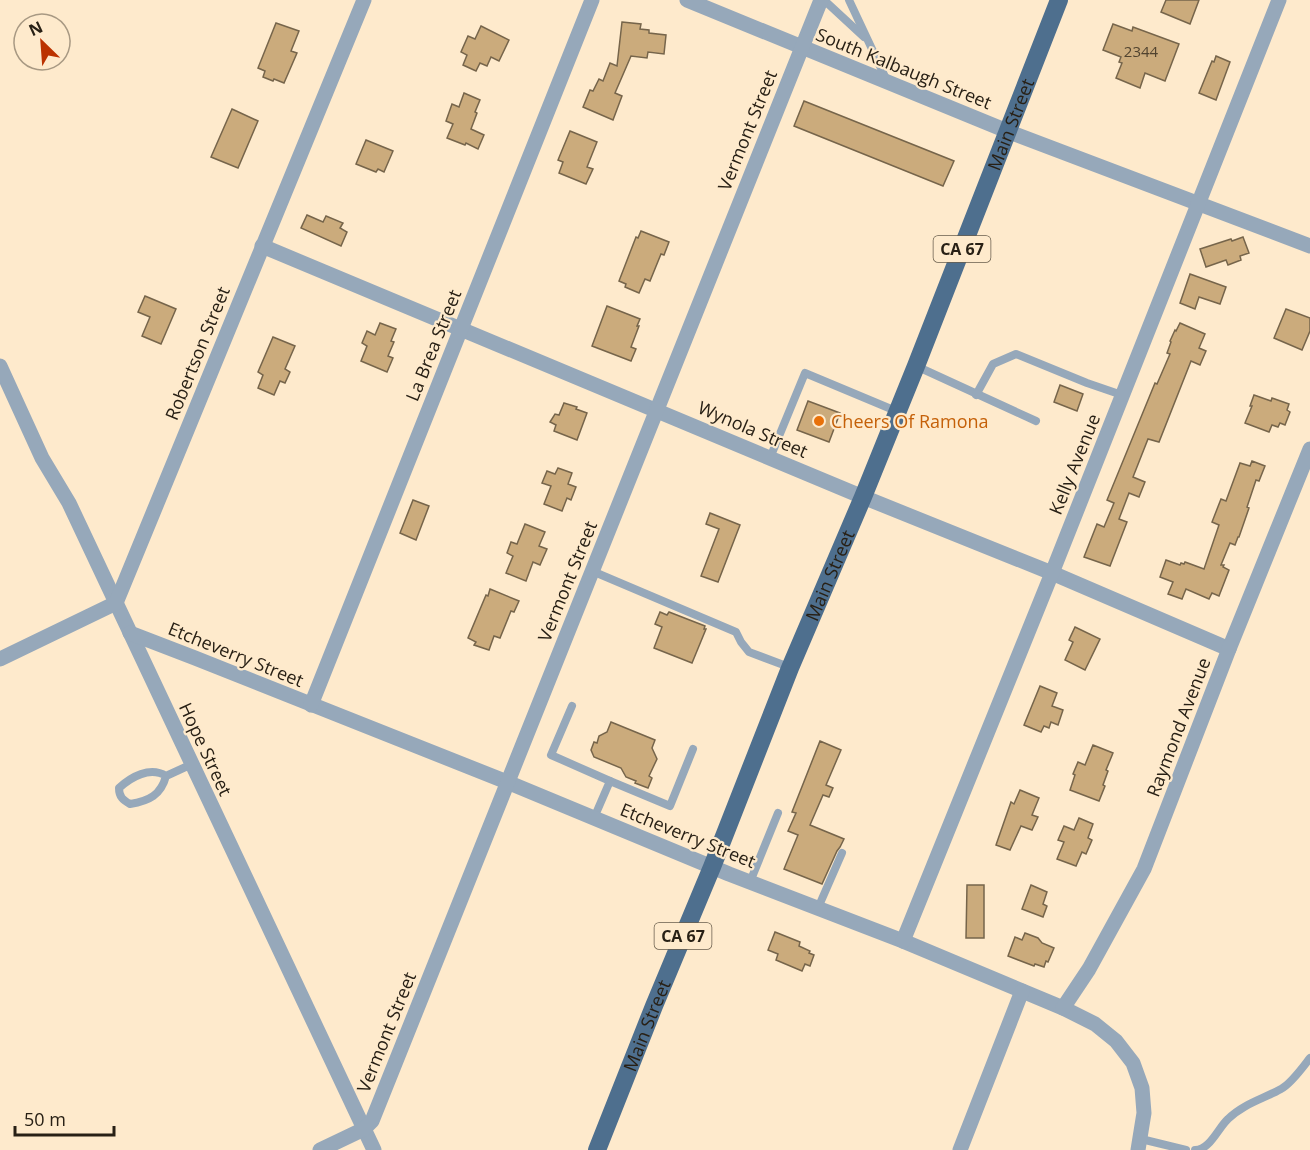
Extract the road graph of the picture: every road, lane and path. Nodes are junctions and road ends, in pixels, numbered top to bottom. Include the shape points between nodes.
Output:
1 (364, 0) edge
2 (592, 0) edge
3 (687, 0) edge
4 (823, 0) edge
5 (849, 0) edge
6 (1059, 0) edge
7 (1279, 0) edge
8 (867, 40) junction
9 (801, 47) junction
10 (887, 82) junction
11 (1007, 131) junction
12 (1197, 204) junction
13 (262, 246) junction
14 (1310, 246) edge
15 (460, 329) junction
16 (0, 366) edge
17 (916, 366) junction
18 (976, 394) junction
19 (1122, 395) junction
20 (657, 410) junction
21 (898, 412) junction
22 (1036, 421) dead end
23 (1310, 449) edge
24 (770, 458) junction
25 (863, 497) junction
26 (592, 571) junction
27 (1052, 573) junction
28 (116, 603) junction
29 (130, 633) junction
30 (1230, 649) junction
31 (0, 659) edge
32 (790, 668) junction
33 (311, 705) junction
34 (572, 706) dead end
35 (693, 748) dead end
36 (192, 764) junction
37 (166, 776) junction
38 (610, 781) junction
39 (507, 782) junction
40 (778, 813) dead end
41 (594, 818) junction
42 (842, 853) dead end
43 (712, 867) junction
44 (750, 882) junction
45 (818, 908) junction
46 (903, 941) junction
47 (1022, 991) junction
48 (1063, 1008) junction
49 (1310, 1058) edge
50 (364, 1129) junction
51 (1140, 1145) edge
52 (320, 1150) edge
53 (374, 1150) edge
54 (597, 1150) edge
55 (960, 1150) edge
56 (1186, 1150) edge
57 (1195, 1150) edge

1 - 13 street, Robertson Street
2 - 15 street, La Brea Street
3 - 9 street, South Kalbaugh Street
4 - 8 lane
4 - 9 street, Vermont Street
5 - 8 lane
6 - 11 main road, Main Street / CA 67
7 - 12 street, Kelly Avenue
8 - 10 lane
9 - 10 street, South Kalbaugh Street
9 - 20 street, Vermont Street
10 - 11 street, South Kalbaugh Street
11 - 12 street, South Kalbaugh Street
11 - 17 main road, Main Street / CA 67
12 - 14 street, South Kalbaugh Street
12 - 19 street, Kelly Avenue
13 - 15 street, Wynola Street
13 - 28 street, Robertson Street
15 - 20 street, Wynola Street
15 - 33 street, La Brea Street
16 - 28 street, Hope Street
17 - 18 lane
17 - 21 main road, Main Street / CA 67
18 - 19 lane via 993,364 1016,354
18 - 22 lane
19 - 27 street, Kelly Avenue
20 - 24 street, Wynola Street
20 - 26 street, Vermont Street
21 - 24 lane via 805,373
21 - 25 main road, Main Street / CA 67
23 - 30 street, Raymond Avenue
24 - 25 street, Wynola Street
25 - 27 street, Wynola Street
25 - 32 main road, Main Street / CA 67
26 - 32 lane via 736,632 749,652
26 - 39 street, Vermont Street
27 - 30 street, Wynola Street
27 - 46 street, Kelly Avenue
28 - 29 street, Hope Street
28 - 31 street
29 - 33 street, Etcheverry Street
29 - 36 street, Hope Street
30 - 48 street, Raymond Avenue via 1144,869
32 - 43 main road, Main Street / CA 67
33 - 39 street, Etcheverry Street
34 - 38 lane via 551,755
35 - 38 lane via 670,806
36 - 37 lane
36 - 50 street, Hope Street
37 - 37 lane via 149,772 126,782 118,788 119,794 130,804 150,798 163,786
38 - 41 lane
39 - 41 street, Etcheverry Street
39 - 50 street, Vermont Street via 372,1121
40 - 44 lane
41 - 43 street, Etcheverry Street
42 - 45 lane
43 - 44 street, Etcheverry Street
43 - 54 main road, Main Street / CA 67
44 - 45 street, Etcheverry Street
45 - 46 street, Etcheverry Street
46 - 47 street, Etcheverry Street
47 - 48 street, Etcheverry Street
47 - 55 street
48 - 51 street, Etcheverry Street via 1095,1024 1116,1041 1133,1063 1143,1096
49 - 57 lane via 1283,1088 1244,1107 1227,1119 1210,1142
50 - 52 street
50 - 53 street, Hope Street
51 - 56 lane

